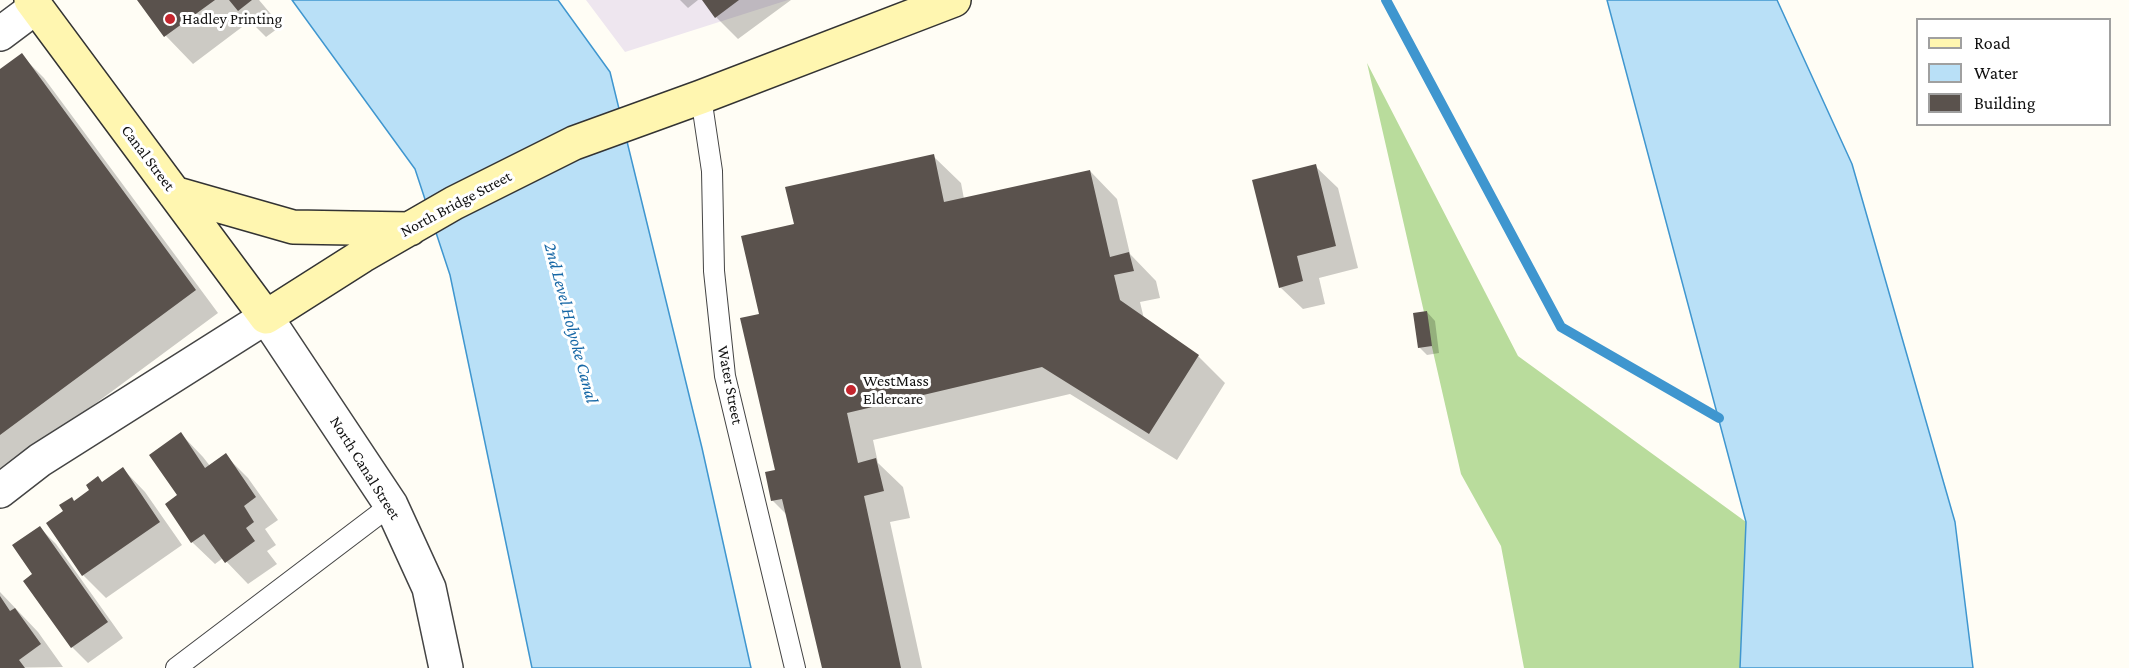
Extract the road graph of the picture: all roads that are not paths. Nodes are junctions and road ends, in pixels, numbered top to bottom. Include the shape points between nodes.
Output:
1 (953, 0) edge
2 (34, 4) edge
3 (0, 34) edge
4 (701, 97) junction
5 (174, 193) junction
6 (412, 228) junction
7 (266, 317) junction
8 (0, 491) edge
9 (391, 505) junction
10 (176, 668) edge
11 (446, 668) edge
12 (795, 668) edge

1 - 4 main road, North Bridge Street
2 - 3 street
2 - 5 main road, Canal Street
4 - 6 main road, North Bridge Street via 574,143
4 - 12 lane, Water Street via 712,171 714,271 725,376
5 - 6 main road via 293,226
5 - 7 main road, Canal Street
6 - 7 main road, North Bridge Street
7 - 8 street, North Bridge Street via 40,460
7 - 9 street, North Canal Street
9 - 10 lane
9 - 11 street, North Canal Street via 429,588

